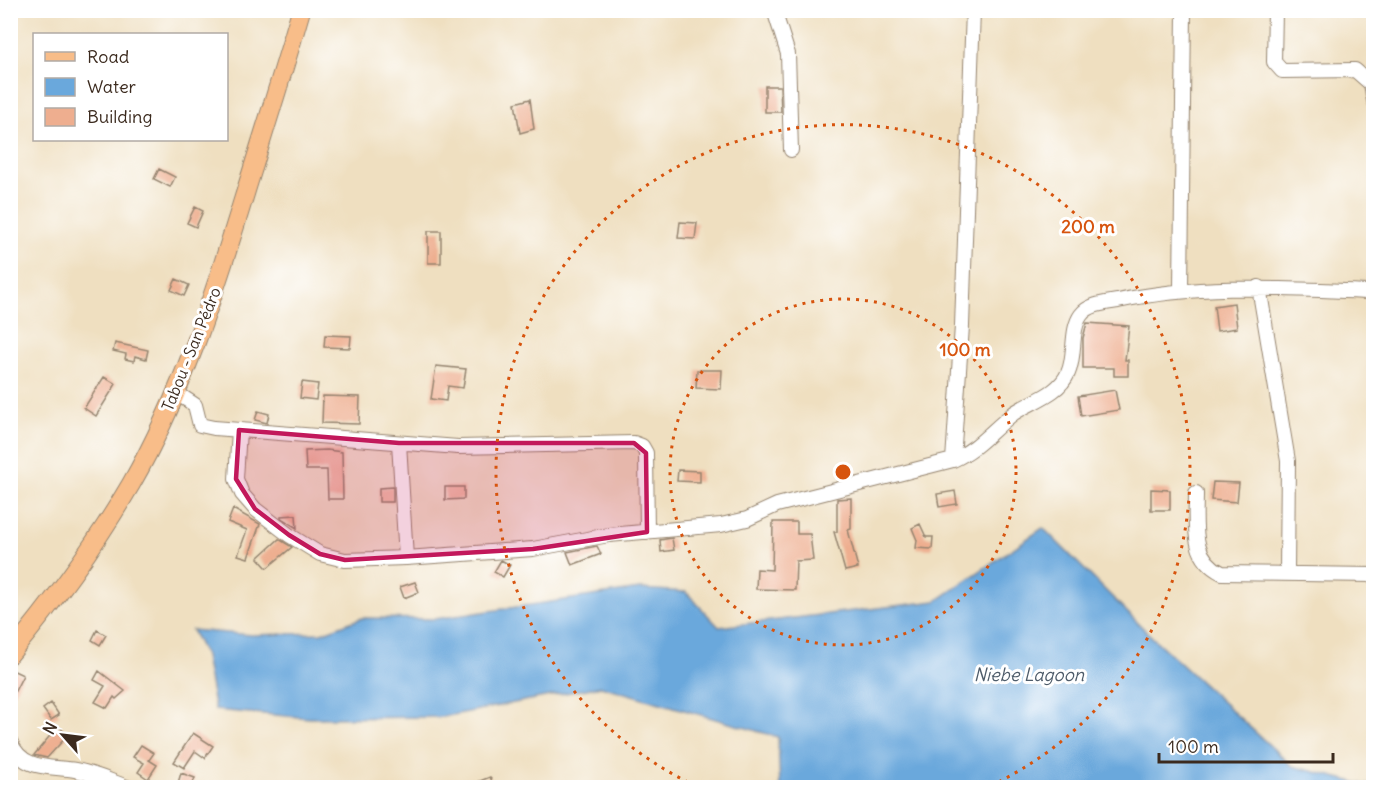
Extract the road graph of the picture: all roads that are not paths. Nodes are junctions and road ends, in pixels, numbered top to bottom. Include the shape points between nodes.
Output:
1 (302, 10) edge
2 (774, 10) edge
3 (973, 10) edge
4 (1184, 10) edge
5 (1275, 10) edge
6 (1374, 101) edge
7 (791, 150) dead end
8 (1259, 287) junction
9 (1182, 290) junction
10 (1374, 292) edge
11 (175, 392) junction
12 (239, 430) junction
13 (399, 443) junction
14 (953, 460) junction
15 (1196, 493) dead end
16 (647, 532) junction
17 (406, 558) junction
18 (1287, 574) junction
19 (1374, 575) edge
20 (10, 654) edge
21 (10, 741) edge
22 (130, 788) edge

1 - 11 main road, Tabou - San Pédro via 209,308
2 - 7 street via 788,54
3 - 14 street
4 - 9 street
5 - 6 street via 1274,62 1282,71 1355,70 1371,84
8 - 9 street
8 - 10 street
8 - 18 street via 1288,461
9 - 14 street via 1090,307 1077,322 1069,372 1061,383 1004,421 972,451
11 - 12 street via 195,405 200,425
11 - 20 main road, Tabou - San Pédro via 133,482 99,537 49,608
12 - 13 street
12 - 17 street via 236,479 255,509 320,554 345,560
13 - 16 street via 458,447 634,443 646,453
13 - 17 street
14 - 16 street via 777,505 747,519
15 - 18 street via 1199,552 1208,566 1222,573
16 - 17 street via 533,549
18 - 19 street
21 - 22 street via 25,762 75,770

